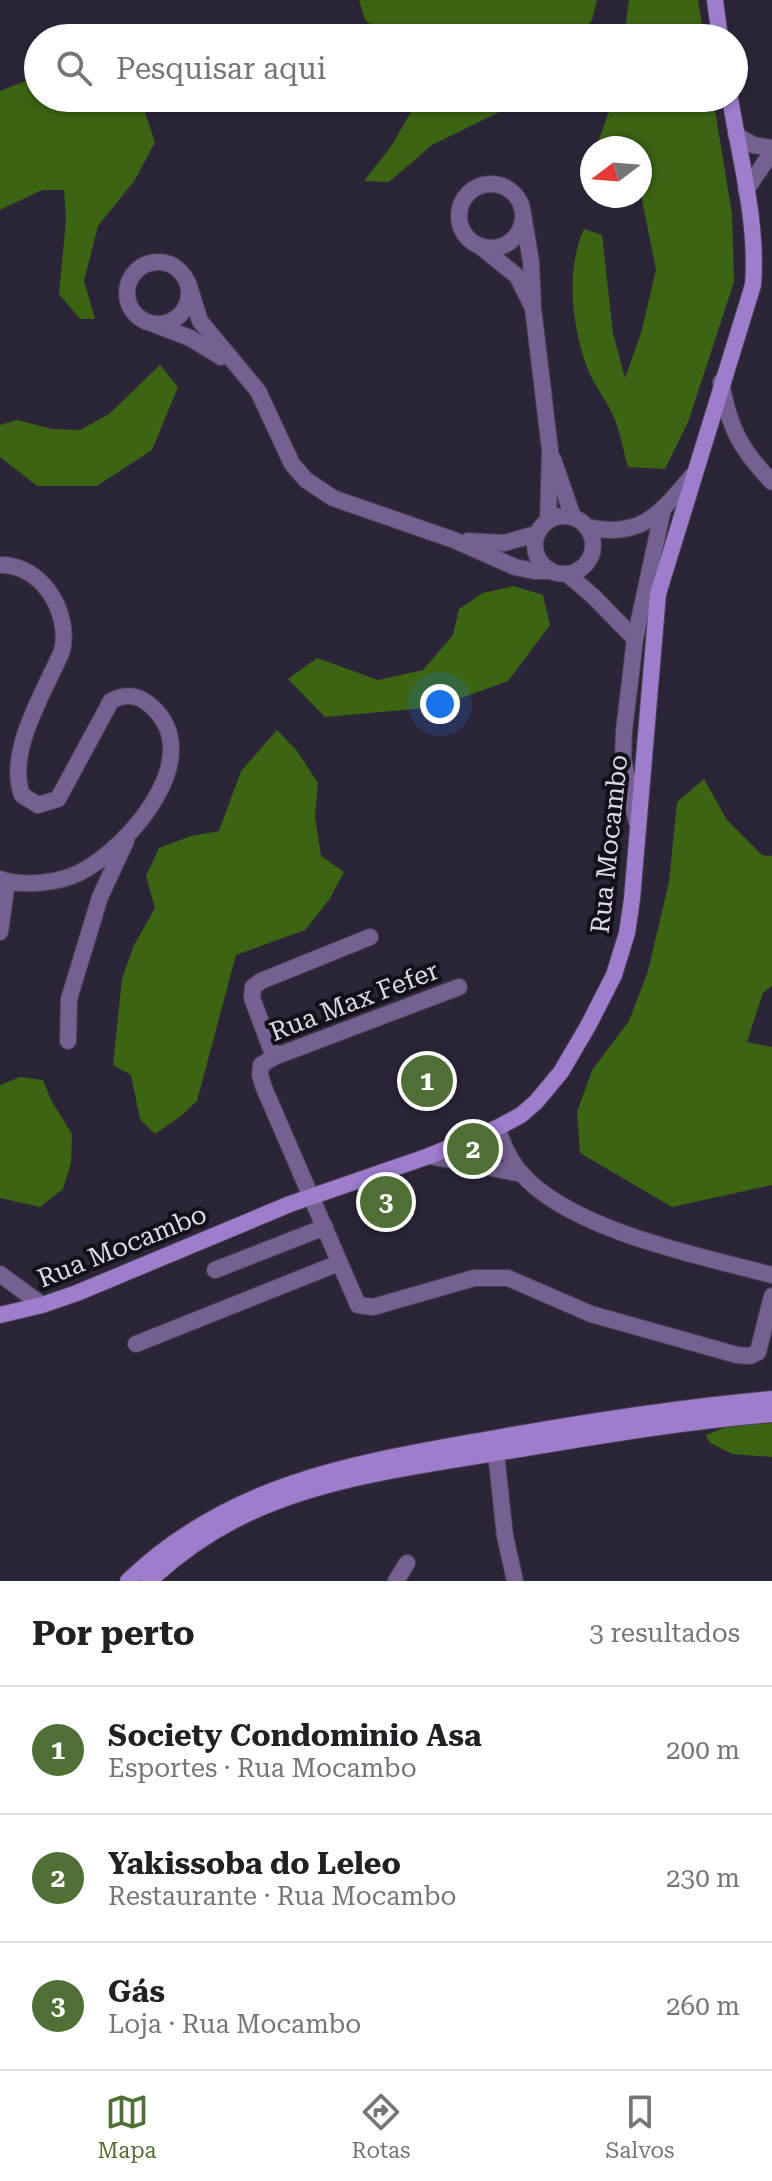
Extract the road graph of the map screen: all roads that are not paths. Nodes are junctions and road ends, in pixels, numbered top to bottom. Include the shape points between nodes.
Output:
1 (715, 0) edge
2 (718, 24) edge
3 (732, 112) edge
4 (746, 149) junction
5 (772, 150) edge
6 (746, 190) junction
7 (523, 214) junction
8 (481, 246) junction
9 (188, 283) junction
10 (533, 308) junction
11 (155, 325) junction
12 (238, 370) junction
13 (721, 382) junction
14 (550, 450) junction
15 (692, 476) junction
16 (772, 482) edge
17 (663, 509) junction
18 (548, 521) junction
19 (580, 522) junction
20 (536, 534) junction
21 (454, 540) junction
22 (0, 565) edge
23 (559, 573) junction
24 (635, 639) junction
25 (637, 824) junction
26 (132, 829) junction
27 (4, 880) edge
28 (0, 932) edge
29 (370, 937) dead end
30 (459, 987) dead end
31 (68, 1041) dead end
32 (270, 1058) junction
33 (497, 1128) junction
34 (429, 1156) junction
35 (522, 1174) junction
36 (311, 1196) junction
37 (325, 1227) junction
38 (339, 1263) junction
39 (215, 1270) dead end
40 (0, 1274) edge
41 (772, 1275) edge
42 (772, 1296) edge
43 (42, 1305) junction
44 (0, 1315) edge
45 (136, 1344) dead end
46 (772, 1399) edge
47 (772, 1414) edge
48 (496, 1453) junction
49 (407, 1563) dead end
50 (128, 1581) edge
51 (149, 1581) edge
52 (396, 1581) edge
53 (515, 1581) edge

1 - 2 main road
3 - 4 main road, Rua Mocambo via 736,135
4 - 5 street
4 - 6 main road, Rua Mocambo
5 - 6 street
6 - 13 main road, Rua Mocambo via 753,285
7 - 8 street via 511,242
7 - 8 street via 507,187 476,187 462,203 460,224
7 - 10 street
8 - 10 street via 517,276
9 - 11 street via 182,314
9 - 11 street via 165,262 135,271 127,299 137,316
9 - 12 street via 200,321
10 - 14 street
11 - 12 street via 198,342
12 - 21 street via 258,391 292,464 314,487
13 - 15 main road, Rua Mocambo
13 - 16 street via 736,436
14 - 18 street
14 - 19 street
15 - 17 street
15 - 25 main road, Rua Mocambo via 658,594
17 - 19 street via 625,531 607,532
17 - 24 street
18 - 19 street via 565,516
18 - 20 street
19 - 23 street via 591,535 592,553 583,568
20 - 21 street via 504,543
20 - 23 street via 538,560
21 - 23 street via 515,567
22 - 26 street via 15,566 48,589 66,638 27,728 18,766 22,795 38,805 58,799 111,701 124,696 143,700 158,713 172,743 160,794
23 - 24 street via 593,596
24 - 25 street via 623,759
25 - 33 main road, Rua Mocambo via 631,910 614,975 561,1072 536,1102
26 - 27 street via 79,873 40,882
26 - 31 street via 100,897 69,999
27 - 28 street
29 - 32 street via 253,987
30 - 32 street, Rua Max Fefer
32 - 36 street via 260,1071 264,1088
33 - 34 main road, Rua Mocambo
33 - 35 street
34 - 35 street
34 - 36 main road, Rua Mocambo
35 - 41 street via 552,1198 607,1228
36 - 37 street
36 - 43 main road, Rua Mocambo
37 - 38 street
37 - 39 street
38 - 42 street via 358,1305 373,1307 474,1278 508,1278 591,1314 737,1355 755,1354 761,1344
38 - 45 street
40 - 43 street
43 - 44 main road, Rua Mocambo
46 - 50 main road via 623,1416 407,1454 295,1481 225,1511 169,1546
47 - 48 main road via 706,1419
48 - 51 main road via 334,1484 268,1505 198,1543
48 - 53 street
49 - 52 street

